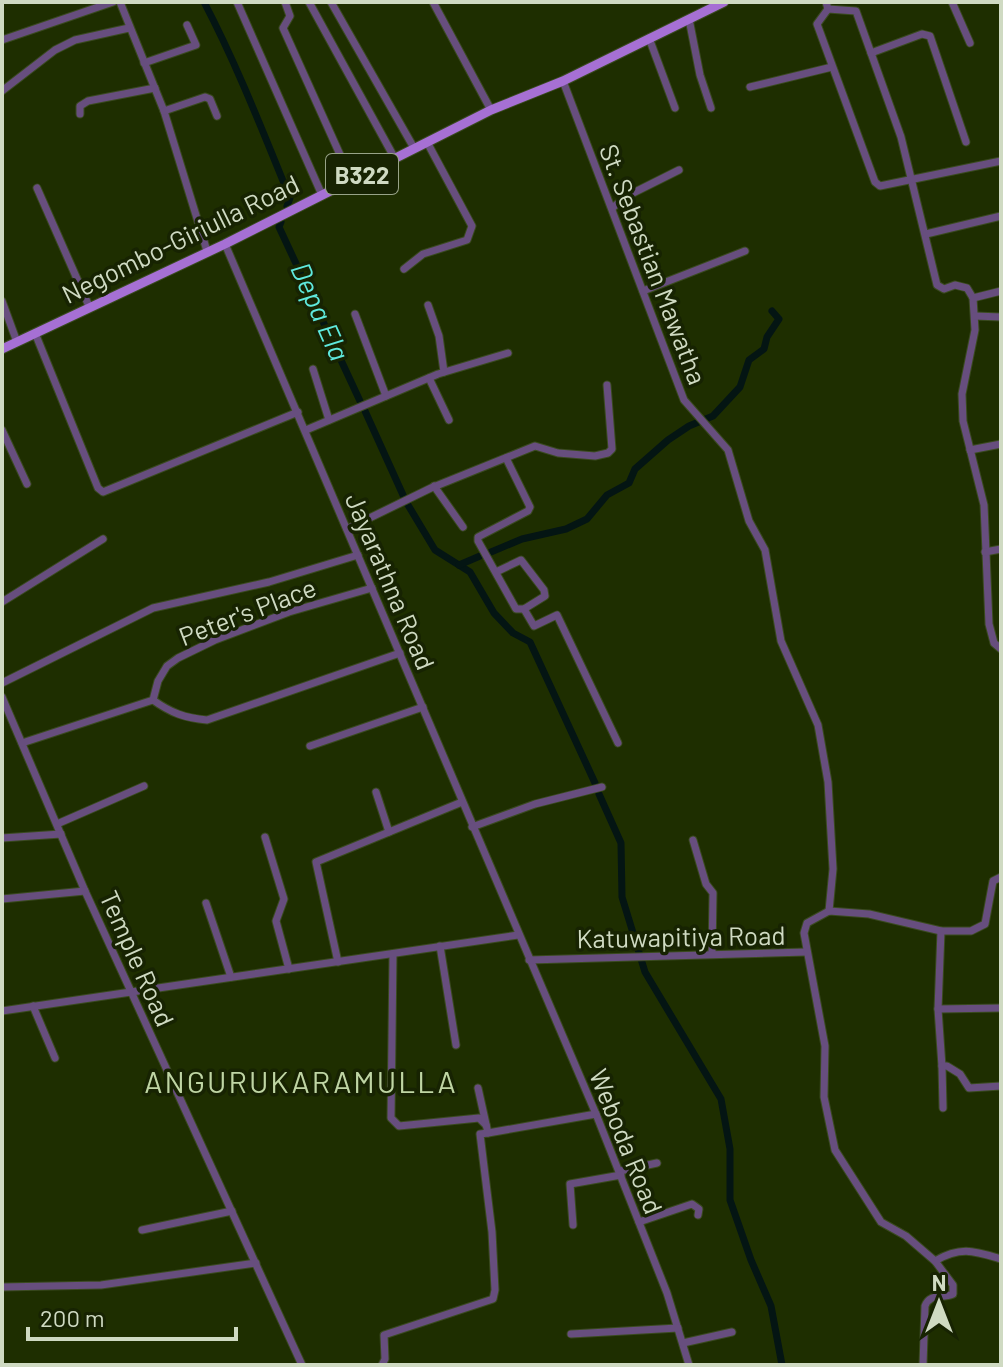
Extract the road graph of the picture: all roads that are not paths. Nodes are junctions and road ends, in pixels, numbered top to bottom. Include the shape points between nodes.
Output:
1 (113, 2) edge
2 (120, 2) edge
3 (237, 2) edge
4 (285, 2) edge
5 (309, 2) edge
6 (331, 2) edge
7 (433, 2) edge
8 (724, 2) edge
9 (952, 2) edge
10 (827, 6) edge
11 (689, 19) junction
12 (187, 25) dead end
13 (129, 28) junction
14 (649, 38) junction
15 (2, 40) edge
16 (970, 43) dead end
17 (871, 53) junction
18 (144, 63) junction
19 (832, 67) junction
20 (563, 81) junction
21 (750, 87) dead end
22 (155, 88) junction
23 (2, 91) edge
24 (675, 108) dead end
25 (711, 108) dead end
26 (491, 110) junction
27 (164, 111) junction
28 (80, 114) dead end
29 (217, 116) dead end
30 (427, 142) junction
31 (966, 142) dead end
32 (414, 148) junction
33 (394, 157) junction
34 (1001, 161) edge
35 (679, 170) dead end
36 (351, 179) junction
37 (912, 179) junction
38 (37, 188) dead end
39 (322, 195) junction
40 (612, 208) junction
41 (1001, 216) edge
42 (926, 234) junction
43 (225, 244) junction
44 (207, 251) junction
45 (745, 251) dead end
46 (404, 269) dead end
47 (643, 291) junction
48 (1001, 291) edge
49 (973, 298) junction
50 (2, 301) edge
51 (428, 305) dead end
52 (89, 306) junction
53 (355, 314) dead end
54 (975, 316) junction
55 (1001, 317) edge
56 (35, 333) junction
57 (17, 342) junction
58 (2, 349) edge
59 (508, 353) dead end
60 (313, 369) dead end
61 (444, 372) junction
62 (429, 378) junction
63 (607, 385) dead end
64 (386, 396) junction
65 (298, 412) junction
66 (329, 420) junction
67 (449, 420) dead end
68 (2, 430) edge
69 (306, 430) junction
70 (1001, 444) edge
71 (970, 450) junction
72 (506, 458) junction
73 (27, 484) dead end
74 (434, 486) junction
75 (463, 527) dead end
76 (347, 529) junction
77 (103, 539) dead end
78 (1001, 549) edge
79 (985, 552) junction
80 (358, 555) junction
81 (496, 572) junction
82 (372, 588) junction
83 (2, 602) edge
84 (524, 609) junction
85 (1001, 649) edge
86 (400, 653) junction
87 (2, 683) edge
88 (3, 699) edge
89 (153, 700) junction
90 (423, 707) junction
91 (22, 743) junction
92 (618, 743) dead end
93 (310, 746) dead end
94 (144, 786) dead end
95 (602, 787) dead end
96 (376, 792) dead end
97 (462, 802) junction
98 (57, 824) junction
99 (472, 827) junction
100 (389, 832) junction
101 (61, 834) junction
102 (265, 837) dead end
103 (2, 838) edge
104 (693, 840) dead end
105 (1001, 877) edge
106 (85, 891) junction
107 (2, 899) edge
108 (206, 903) dead end
109 (829, 911) junction
110 (941, 931) junction
111 (518, 935) junction
112 (440, 946) junction
113 (806, 952) junction
114 (393, 954) junction
115 (712, 954) junction
116 (529, 960) junction
117 (338, 962) junction
118 (289, 969) junction
119 (231, 977) junction
120 (130, 991) junction
121 (33, 1006) junction
122 (1001, 1008) edge
123 (938, 1009) junction
124 (2, 1011) edge
125 (456, 1045) dead end
126 (55, 1058) dead end
127 (942, 1066) junction
128 (1001, 1086) edge
129 (478, 1088) dead end
130 (943, 1108) dead end
131 (596, 1114) junction
132 (487, 1129) junction
133 (657, 1163) dead end
134 (620, 1173) junction
135 (232, 1211) junction
136 (698, 1215) dead end
137 (639, 1222) junction
138 (573, 1225) dead end
139 (142, 1230) dead end
140 (1001, 1259) edge
141 (935, 1261) junction
142 (256, 1263) junction
143 (2, 1287) edge
144 (678, 1328) junction
145 (732, 1332) dead end
146 (571, 1334) dead end
147 (683, 1343) junction
148 (302, 1365) edge
149 (382, 1365) edge
150 (689, 1365) edge
151 (923, 1365) edge

1 - 15 street
2 - 13 street
3 - 39 street
4 - 36 street via 290,16 283,28
5 - 33 street
6 - 32 street
7 - 26 street
8 - 11 main road, Negombo-Giriulla Road / B322
9 - 16 street
10 - 17 street via 856,11
10 - 19 street via 817,24
11 - 14 main road, Negombo-Giriulla Road / B322
11 - 25 street
12 - 18 street via 196,45
13 - 18 street
13 - 23 street via 75,40
14 - 20 main road, Negombo-Giriulla Road / B322
14 - 24 street
17 - 31 street via 922,34 930,36
17 - 37 street
18 - 22 street
19 - 21 street
19 - 37 street via 875,182 880,186
20 - 26 main road, Negombo-Giriulla Road / B322
20 - 40 street, St. Sebastian Mawatha
22 - 27 street
22 - 28 street via 88,101 80,106
26 - 30 main road, Negombo-Giriulla Road / B322
27 - 29 street via 205,97
27 - 44 street
30 - 32 main road, Negombo-Giriulla Road / B322
30 - 46 street via 472,226 471,234 423,254
32 - 33 main road, Negombo-Giriulla Road / B322
33 - 36 main road, Negombo-Giriulla Road / B322
34 - 37 street
35 - 40 street
36 - 39 main road, Negombo-Giriulla Road / B322
37 - 42 street
38 - 52 street
39 - 43 main road, Negombo-Giriulla Road / B322
40 - 47 street, St. Sebastian Mawatha
41 - 42 street
42 - 49 street via 937,285 967,288
43 - 44 main road, Negombo-Giriulla Road / B322
43 - 65 street, Jayarathna Road
44 - 52 main road, Negombo-Giriulla Road / B322
45 - 47 street
47 - 109 street, St. Sebastian Mawatha via 684,400 728,450 749,521 765,550 781,641 818,725 828,782 833,869
48 - 49 street
49 - 54 street
50 - 57 street
51 - 61 street
52 - 56 main road, Negombo-Giriulla Road / B322
53 - 64 street
54 - 55 street
54 - 71 street via 962,394
56 - 57 main road, Negombo-Giriulla Road / B322
56 - 65 street via 103,492
57 - 58 main road, Negombo-Giriulla Road / B322
59 - 61 street
60 - 66 street
61 - 62 street
62 - 64 street
62 - 67 street
63 - 72 street via 612,449 608,453 558,453 535,446
64 - 66 street
65 - 69 street, Jayarathna Road
66 - 69 street
68 - 73 street
69 - 76 street, Jayarathna Road
70 - 71 street
71 - 79 street via 984,505
72 - 74 street
72 - 81 street via 530,507 478,537
74 - 75 street
74 - 76 street
76 - 80 street, Jayarathna Road
77 - 83 street
78 - 79 street
79 - 85 street via 989,624
80 - 82 street, Jayarathna Road
80 - 87 street via 153,608
81 - 84 street via 516,609
81 - 84 street via 521,560 544,590 545,596
82 - 86 street, Jayarathna Road
82 - 89 street, Peter's Place via 289,612 178,658 158,681
84 - 92 street via 534,626 557,615
86 - 89 street via 207,720 170,713
86 - 90 street, Jayarathna Road
88 - 91 street, Temple Road
89 - 91 street
90 - 93 street
90 - 97 street, Jayarathna Road
91 - 98 street, Temple Road
94 - 98 street
95 - 99 street
96 - 100 street
97 - 99 street, Jayarathna Road
97 - 100 street
98 - 101 street, Temple Road
99 - 111 street, Jayarathna Road
100 - 117 street via 316,862
101 - 103 street
101 - 106 street, Temple Road
102 - 118 street via 284,899 276,921
104 - 115 street via 713,893
105 - 110 street via 993,881 985,924 971,931
106 - 107 street
106 - 120 street, Temple Road
108 - 119 street
109 - 110 street via 869,914
109 - 113 street, Katuwapitiya Road via 807,923
110 - 123 street
111 - 112 street
111 - 116 street, Weboda Road
112 - 114 street
112 - 125 street
113 - 115 street, Katuwapitiya Road
113 - 141 street via 825,1046 824,1097 835,1150 881,1222
114 - 117 street
114 - 132 street via 391,1118 399,1126 479,1118
115 - 116 street, Katuwapitiya Road
116 - 131 street, Weboda Road
117 - 118 street
118 - 119 street
119 - 120 street
120 - 121 street
120 - 135 street, Temple Road
121 - 124 street
121 - 126 street
122 - 123 street
123 - 127 street
127 - 128 street via 960,1074 969,1088
127 - 130 street
129 - 132 street
131 - 132 street
131 - 134 street, Weboda Road
132 - 149 street via 480,1134 492,1232 493,1299 384,1335
133 - 134 street
134 - 137 street, Weboda Road
134 - 138 street via 570,1184
135 - 139 street
135 - 142 street, Temple Road
136 - 137 street via 692,1204
137 - 144 street, Weboda Road
140 - 141 street via 963,1250
141 - 151 street via 954,1290 925,1306
142 - 143 street via 101,1285
142 - 148 street, Temple Road
144 - 146 street
144 - 147 street, Weboda Road
145 - 147 street
147 - 150 street, Weboda Road

